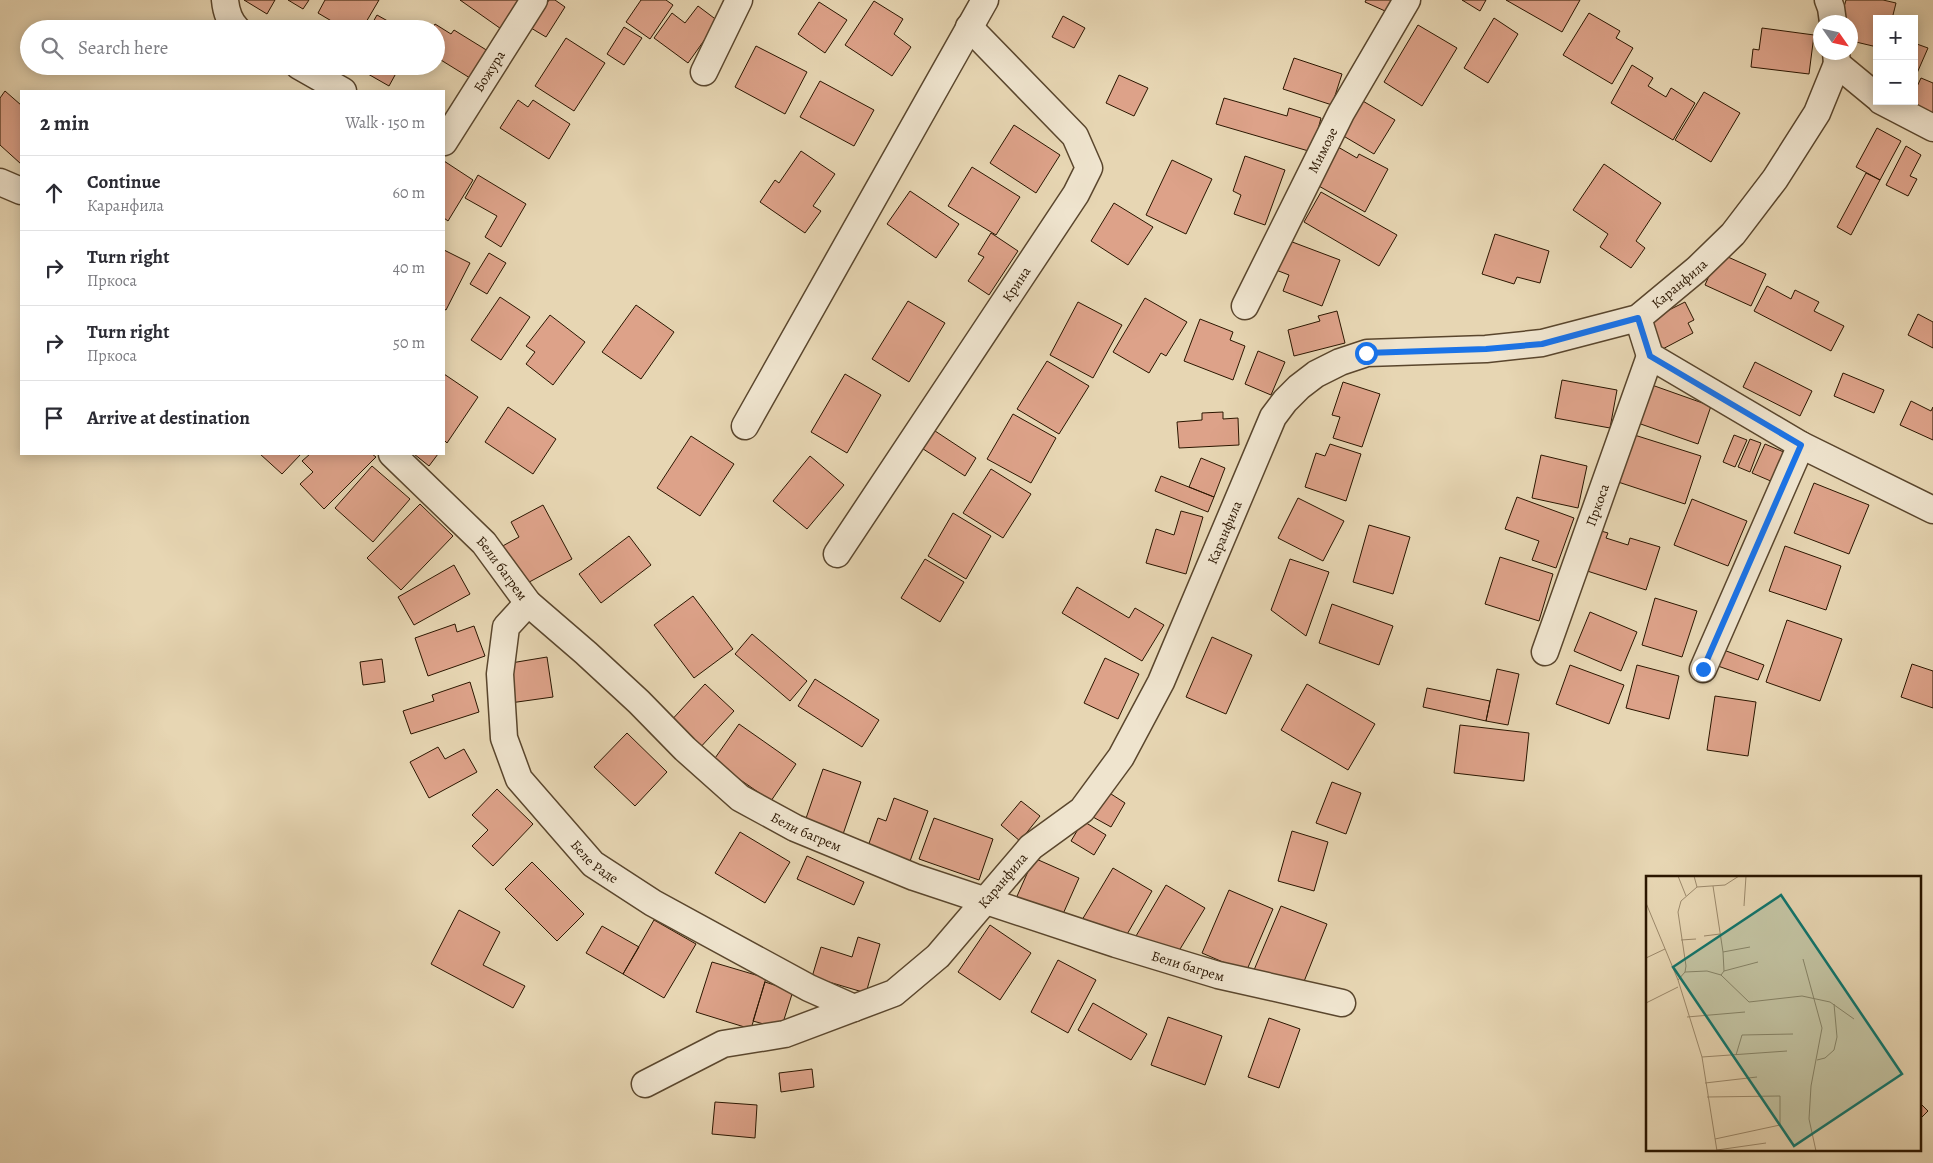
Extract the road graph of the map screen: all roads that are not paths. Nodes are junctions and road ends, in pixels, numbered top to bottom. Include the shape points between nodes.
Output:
1 (225, 0) edge
2 (534, 0) edge
3 (739, 0) edge
4 (985, 0) edge
5 (1407, 0) edge
6 (1828, 0) edge
7 (1832, 15) edge
8 (230, 20) edge
9 (969, 27) junction
10 (1836, 60) edge
11 (1839, 60) edge
12 (704, 72) dead end
13 (314, 75) edge
14 (340, 90) edge
15 (1873, 93) edge
16 (1889, 105) edge
17 (1933, 128) edge
18 (445, 140) edge
19 (0, 182) edge
20 (20, 191) edge
21 (1245, 306) dead end
22 (1638, 318) junction
23 (1650, 356) junction
24 (744, 426) dead end
25 (1801, 445) junction
26 (393, 455) edge
27 (1933, 510) edge
28 (837, 554) dead end
29 (528, 603) junction
30 (1545, 652) dead end
31 (1703, 669) dead end
32 (986, 900) junction
33 (1342, 1003) dead end
34 (854, 1008) junction
35 (645, 1084) dead end

1 - 8 street
2 - 18 street, Божура
3 - 12 street
4 - 9 street
5 - 21 street, Мимозе via 1341,113
6 - 7 street
9 - 24 street
9 - 28 street, Крина via 1074,136 1088,168 1076,194
10 - 22 street, Каранфила via 1817,113 1775,179 1734,234
11 - 15 street
13 - 14 street
16 - 17 street
19 - 20 street
22 - 23 street
22 - 32 street, Каранфила via 1542,344 1366,353 1316,374 1299,387 1273,418 1161,682 1121,757 1082,810 1031,847
23 - 25 street
23 - 30 street, Пркоса
25 - 27 street
25 - 31 street
26 - 29 street, Бели багрем via 484,544
29 - 32 street, Бели багрем via 740,798 796,828 905,874
29 - 34 street, Беле Раде via 506,627 500,674 504,738 519,779 593,864 653,903 809,988
32 - 33 street, Бели багрем via 1218,975
32 - 34 street, Каранфила via 924,969 894,993
34 - 35 street, Каранфила via 785,1034 723,1044

